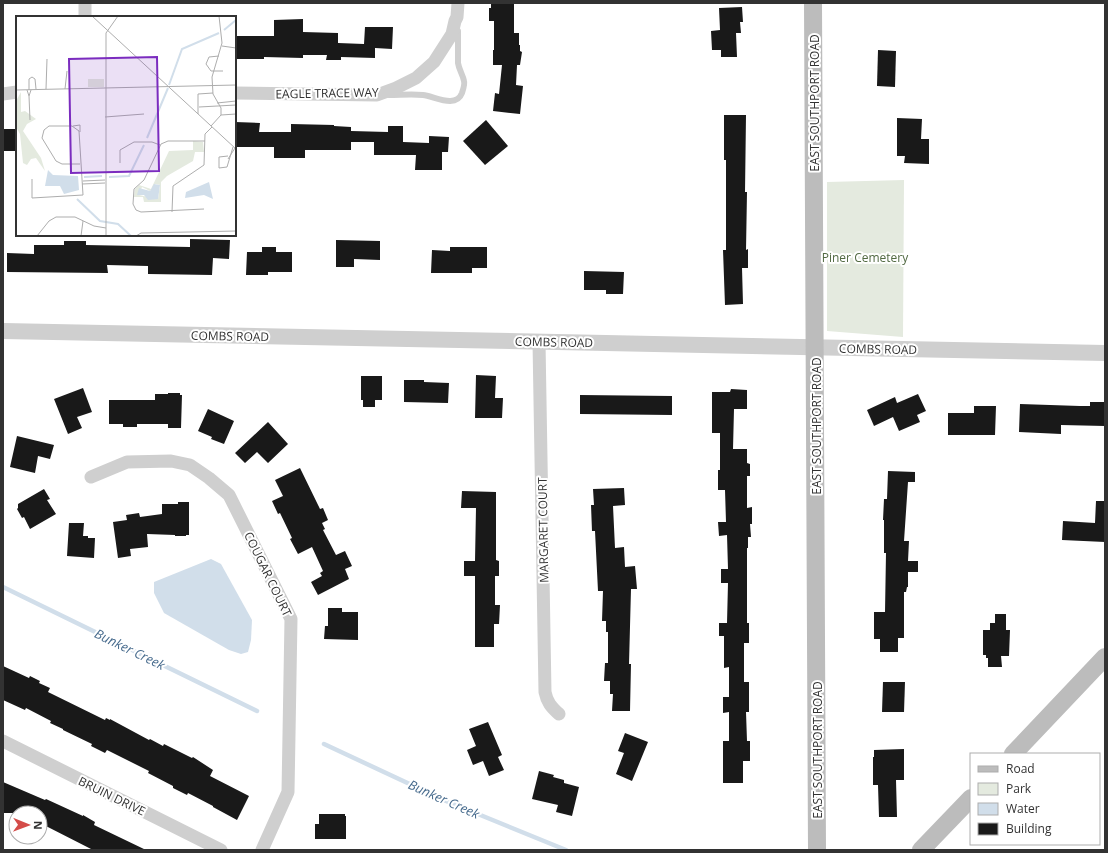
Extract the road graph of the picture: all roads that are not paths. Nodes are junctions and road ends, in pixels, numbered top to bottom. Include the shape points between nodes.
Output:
1 (85, 3) edge
2 (458, 3) edge
3 (813, 3) edge
4 (85, 16) edge
5 (458, 17) junction
6 (16, 92) edge
7 (236, 93) edge
8 (3, 94) edge
9 (378, 95) junction
10 (3, 331) edge
11 (539, 342) junction
12 (815, 348) junction
13 (1105, 353) edge
14 (91, 477) dead end
15 (1105, 657) edge
16 (558, 714) dead end
17 (3, 741) edge
18 (1014, 753) edge
19 (970, 799) edge
20 (221, 850) edge
21 (262, 850) edge
22 (817, 850) edge
23 (921, 850) edge

1 - 4 street
2 - 5 street
3 - 12 main road, EAST SOUTHPORT ROAD
5 - 9 street, EAGLE TRACE WAY via 452,34 434,62 416,78
5 - 9 lane via 458,63 464,81 461,96 452,101 444,101 422,95
6 - 8 street
7 - 9 street, EAGLE TRACE WAY
10 - 11 street, COMBS ROAD
11 - 12 street, COMBS ROAD
11 - 16 street, MARGARET COURT via 545,692 550,706
12 - 13 street, COMBS ROAD
12 - 22 main road, EAST SOUTHPORT ROAD
14 - 21 street, COUGAR COURT via 127,462 171,462 190,465 210,478 229,495 291,619 288,792
15 - 18 main road
17 - 20 street, BRUIN DRIVE
19 - 23 main road

